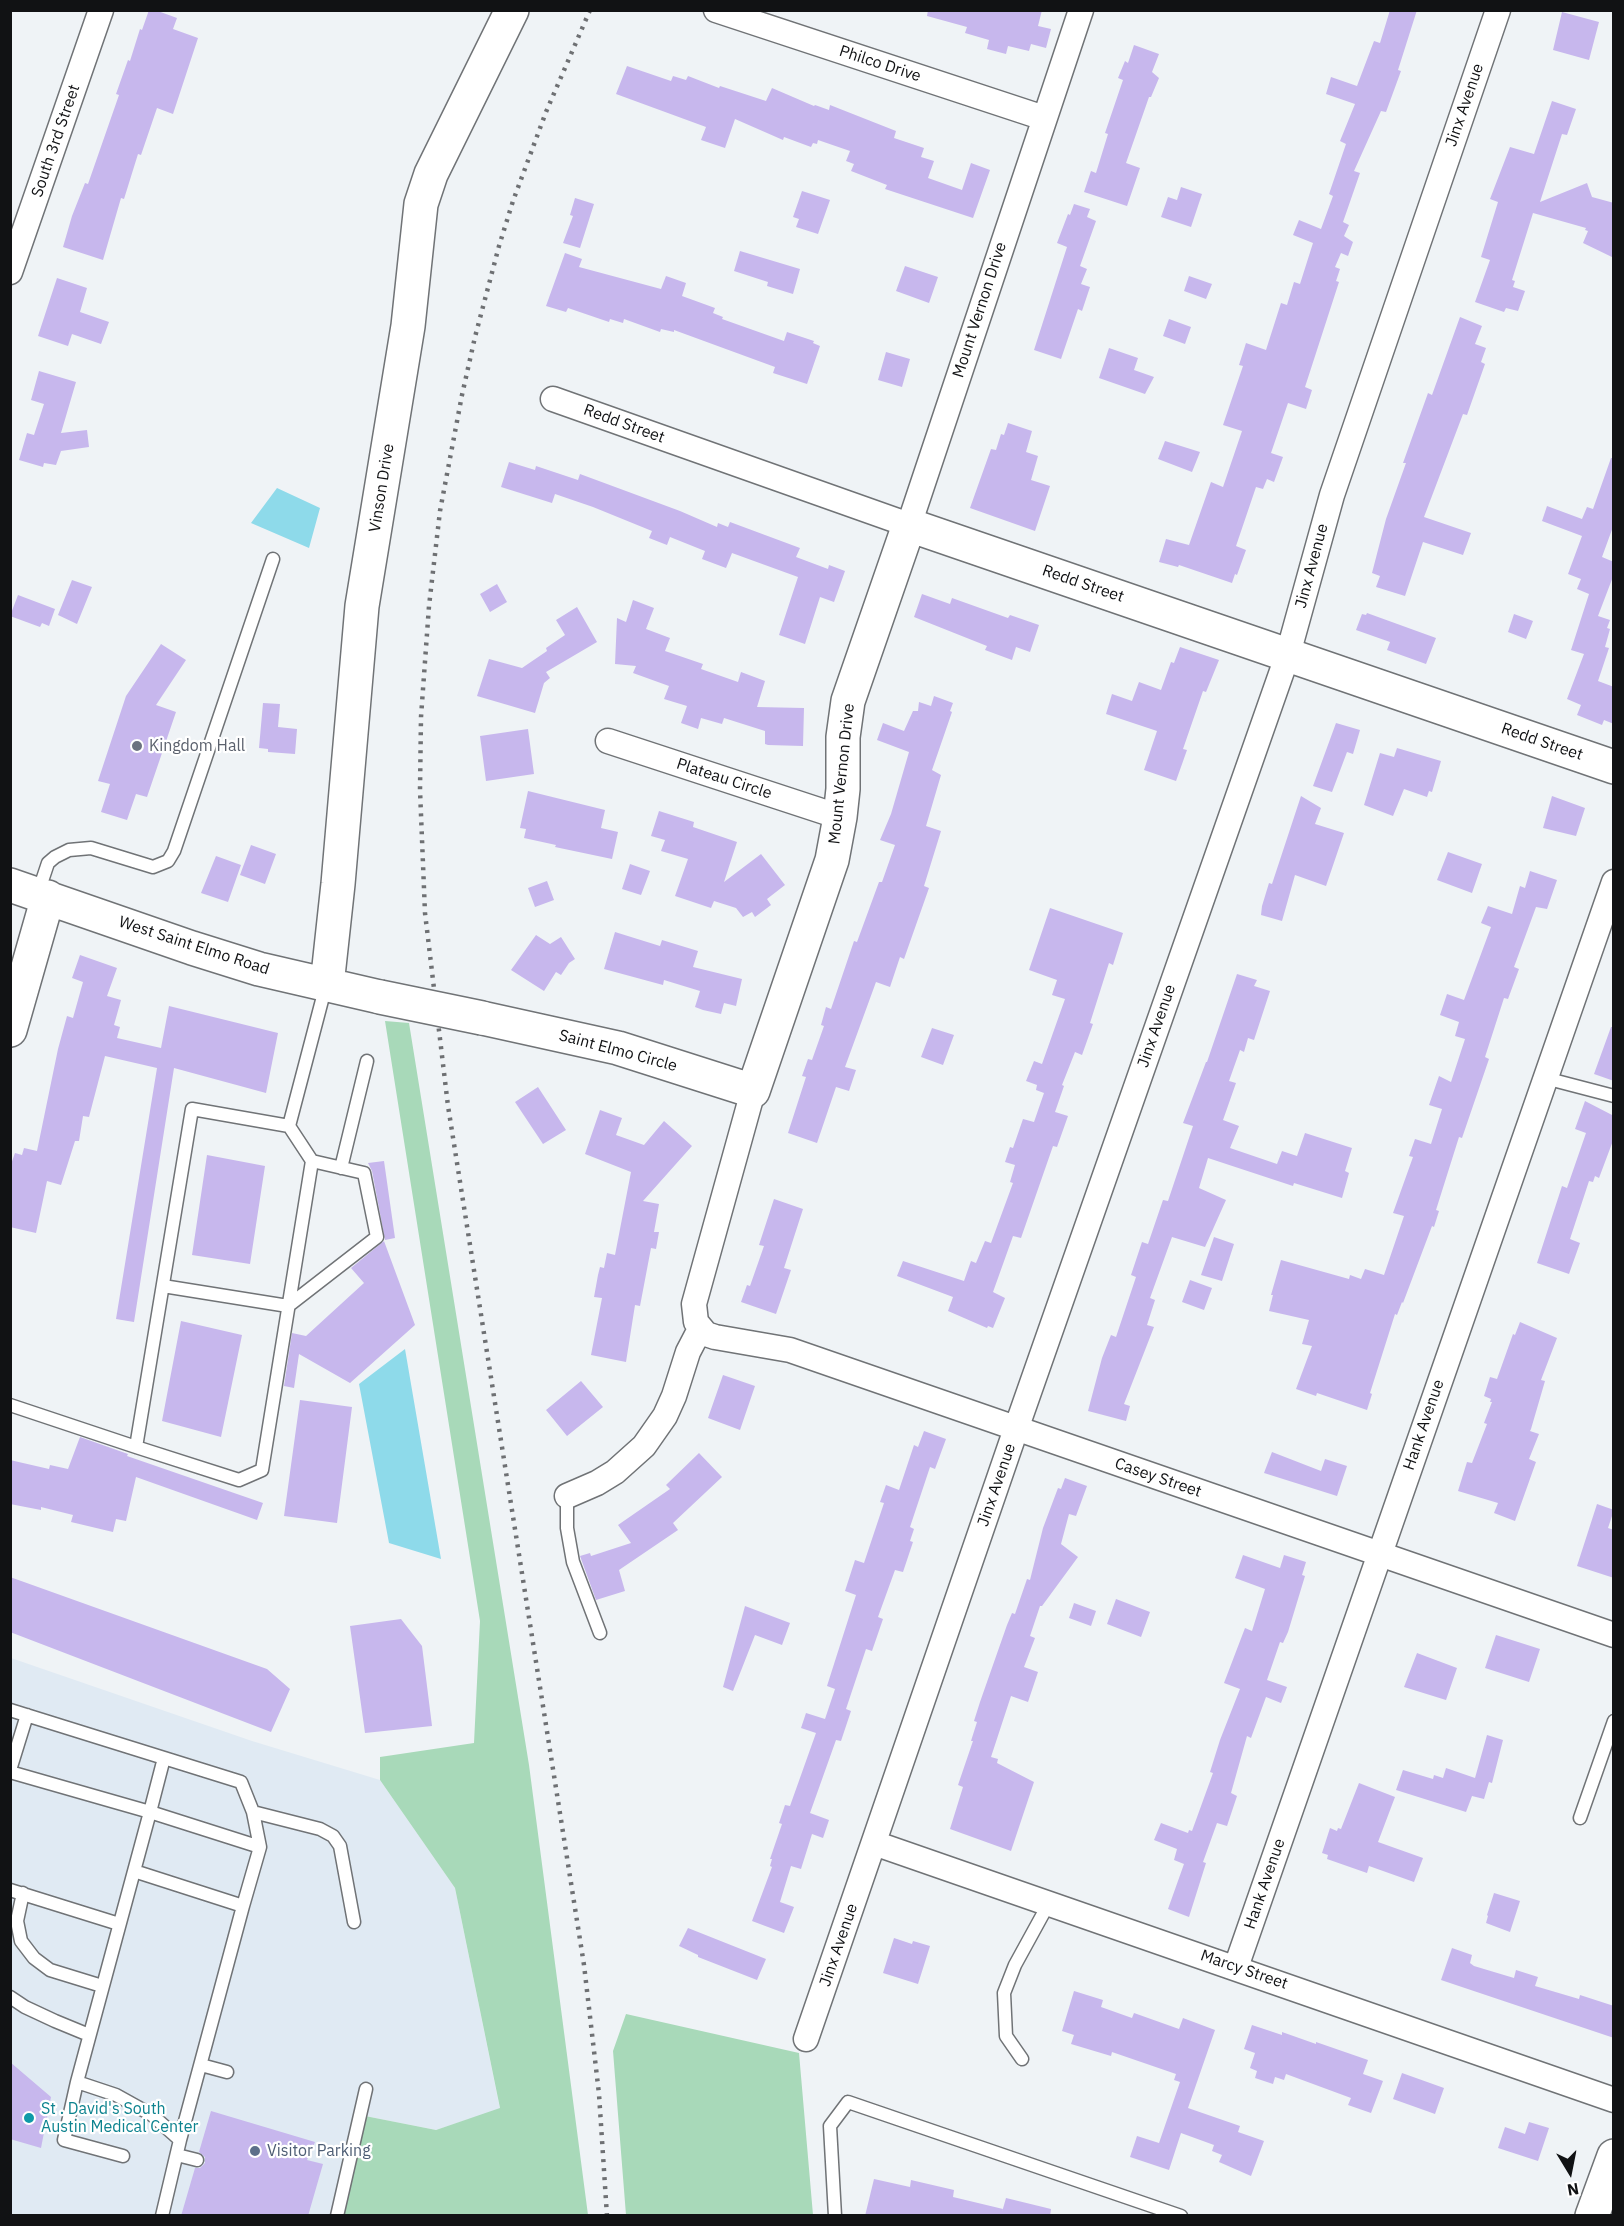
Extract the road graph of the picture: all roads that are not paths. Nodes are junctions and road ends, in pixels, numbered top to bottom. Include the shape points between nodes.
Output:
1 (101, 10) edge
2 (512, 10) edge
3 (716, 10) edge
4 (1081, 10) edge
5 (1498, 10) edge
6 (1044, 118) junction
7 (10, 272) edge
8 (553, 399) dead end
9 (909, 525) junction
10 (273, 559) dead end
11 (1288, 654) junction
12 (608, 741) dead end
13 (1614, 767) edge
14 (840, 818) junction
15 (1614, 882) edge
16 (32, 892) edge
17 (327, 985) junction
18 (380, 997) joint
19 (10, 1030) edge
20 (367, 1061) dead end
21 (1545, 1078) junction
22 (753, 1091) junction
23 (1614, 1096) edge
24 (289, 1126) junction
25 (312, 1161) junction
26 (341, 1168) junction
27 (163, 1286) junction
28 (288, 1306) junction
29 (700, 1329) junction
30 (10, 1405) edge
31 (1016, 1429) junction
32 (136, 1447) junction
33 (567, 1496) joint
34 (1379, 1554) junction
35 (600, 1634) dead end
36 (1614, 1635) edge
37 (10, 1710) edge
38 (27, 1715) junction
39 (1614, 1721) edge
40 (164, 1758) junction
41 (10, 1771) edge
42 (150, 1812) junction
43 (253, 1812) junction
44 (1580, 1818) dead end
45 (874, 1843) junction
46 (260, 1847) junction
47 (134, 1871) junction
48 (17, 1891) edge
49 (1049, 1903) junction
50 (243, 1906) junction
51 (354, 1922) dead end
52 (119, 1924) junction
53 (1236, 1968) junction
54 (102, 1986) junction
55 (14, 2002) edge
56 (89, 2035) junction
57 (806, 2039) dead end
58 (1022, 2059) dead end
59 (201, 2065) junction
60 (227, 2072) dead end
61 (77, 2082) junction
62 (366, 2089) dead end
63 (1614, 2100) edge
64 (180, 2140) junction
65 (177, 2155) junction
66 (123, 2156) dead end
67 (1614, 2156) edge
68 (197, 2160) dead end
69 (162, 2216) edge
70 (337, 2216) edge
71 (835, 2216) edge
72 (1181, 2216) edge
73 (1592, 2216) edge

1 - 7 street, South 3rd Street
2 - 17 street, Vinson Drive via 431,174 421,204 408,326 362,606
3 - 6 street, Philco Drive
4 - 6 street, Mount Vernon Drive
5 - 11 street, Jinx Avenue via 1332,495
6 - 9 street, Mount Vernon Drive
8 - 9 street, Redd Street
9 - 11 street, Redd Street
9 - 14 street, Mount Vernon Drive via 848,701
10 - 16 lane via 168,861 153,867 91,848 69,850 48,863
11 - 13 street, Redd Street
11 - 31 street, Jinx Avenue
12 - 14 street, Plateau Circle
14 - 22 street, Mount Vernon Drive via 826,880
15 - 21 street, Hank Avenue
16 - 17 street, West Saint Elmo Road via 237,962
16 - 19 street
17 - 18 street, West Saint Elmo Road
17 - 24 lane
18 - 22 street, Saint Elmo Circle, bridge via 618,1048
20 - 26 lane
21 - 23 lane
21 - 34 street, Hank Avenue
22 - 29 street, Mount Vernon Drive via 694,1304
24 - 25 lane
24 - 27 lane via 192,1108
25 - 26 lane
25 - 28 lane
26 - 28 lane via 364,1173 376,1237
27 - 28 lane
27 - 32 lane
28 - 32 lane via 262,1470 239,1480
29 - 31 street, Casey Street via 715,1338 790,1350
29 - 33 street via 665,1416 649,1440 615,1472
30 - 32 lane
31 - 34 street, Casey Street
31 - 45 street, Jinx Avenue
33 - 35 lane via 573,1562
34 - 36 street, Casey Street
34 - 53 street, Hank Avenue
37 - 38 lane
38 - 40 lane
38 - 41 lane
39 - 44 lane
40 - 42 lane
40 - 43 lane via 241,1782
41 - 42 lane
42 - 46 lane
42 - 47 lane
43 - 46 lane
43 - 51 lane via 333,1836 340,1845
45 - 49 street, Marcy Street
45 - 57 street, Jinx Avenue
46 - 50 lane
47 - 50 lane
47 - 52 lane
48 - 52 lane
48 - 54 lane via 16,1921 21,1941 34,1958 50,1970
49 - 53 street, Marcy Street
49 - 58 lane via 1004,1993 1006,2036
50 - 59 lane
52 - 54 lane
53 - 63 street, Marcy Street
54 - 56 lane
55 - 56 lane
56 - 61 lane
59 - 60 lane
59 - 64 lane
61 - 64 lane via 116,2095 153,2115
61 - 66 lane via 64,2140
62 - 70 lane
64 - 65 lane
65 - 68 lane
65 - 69 lane
67 - 73 street
71 - 72 lane via 830,2126 848,2102

